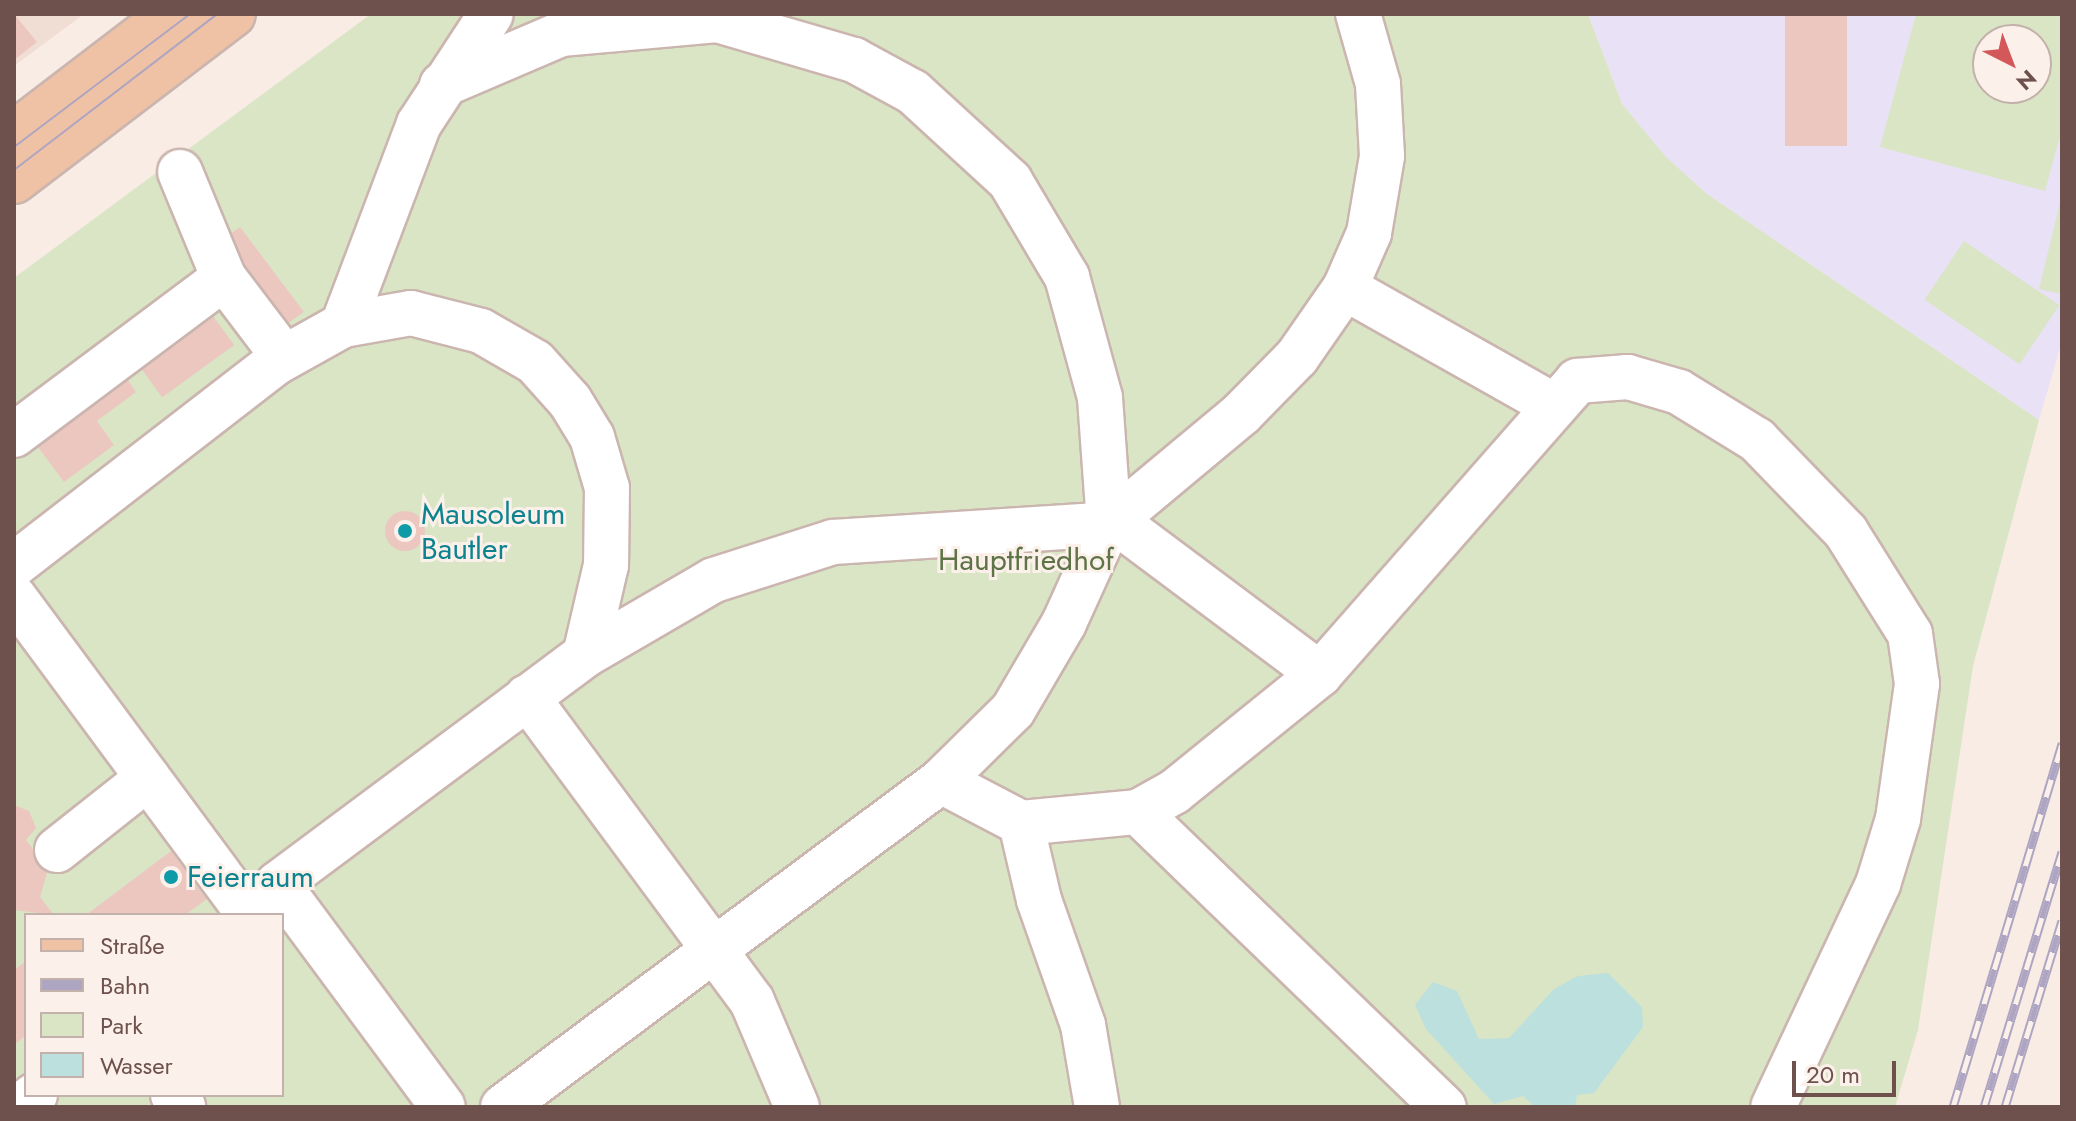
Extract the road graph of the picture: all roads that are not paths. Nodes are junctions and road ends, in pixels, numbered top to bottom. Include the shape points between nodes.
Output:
1 (171, 14) edge
2 (491, 14) edge
3 (1358, 14) edge
4 (223, 17) edge
5 (442, 85) junction
6 (14, 134) edge
7 (180, 172) dead end
8 (14, 181) edge
9 (224, 278) junction
10 (1345, 288) junction
11 (343, 325) junction
12 (284, 357) junction
13 (1553, 405) junction
14 (14, 435) edge
15 (1109, 524) junction
16 (18, 552) edge
17 (14, 597) edge
18 (585, 655) junction
19 (1320, 674) junction
20 (527, 697) junction
21 (148, 778) junction
22 (941, 781) junction
23 (1138, 812) junction
24 (1021, 823) junction
25 (57, 850) dead end
26 (263, 905) edge
27 (284, 929) edge
28 (716, 947) junction
29 (443, 1107) edge
30 (503, 1107) edge
31 (797, 1107) edge
32 (1097, 1107) edge
33 (1444, 1107) edge
34 (1773, 1107) edge

1 - 6 main road
2 - 5 lane
3 - 10 lane via 1378,84 1382,156 1369,233
4 - 8 main road
5 - 11 lane via 396,179
5 - 15 lane via 561,34 717,20 814,45 913,92 1010,181 1067,277 1100,398
7 - 9 lane
9 - 12 lane
9 - 14 lane
10 - 13 lane
10 - 15 lane via 1297,357 1241,414
11 - 12 lane
11 - 18 lane via 411,313 481,331 535,362 570,401 592,437 607,488 606,565
12 - 16 lane
13 - 19 lane
13 - 34 lane via 1577,381 1628,377 1720,413 1757,440 1846,532 1910,634 1917,684 1898,819 1878,884
15 - 18 lane via 833,542 714,580
15 - 19 lane via 1130,532
15 - 22 lane via 1064,623 1013,710
17 - 21 lane
18 - 20 lane
19 - 23 lane via 1174,792
20 - 26 lane
20 - 28 lane
21 - 25 lane
21 - 26 lane
22 - 24 lane
22 - 28 lane
23 - 24 lane
23 - 33 lane
24 - 32 lane via 1039,900 1083,1025
27 - 29 lane
28 - 30 lane
28 - 31 lane via 752,1001

